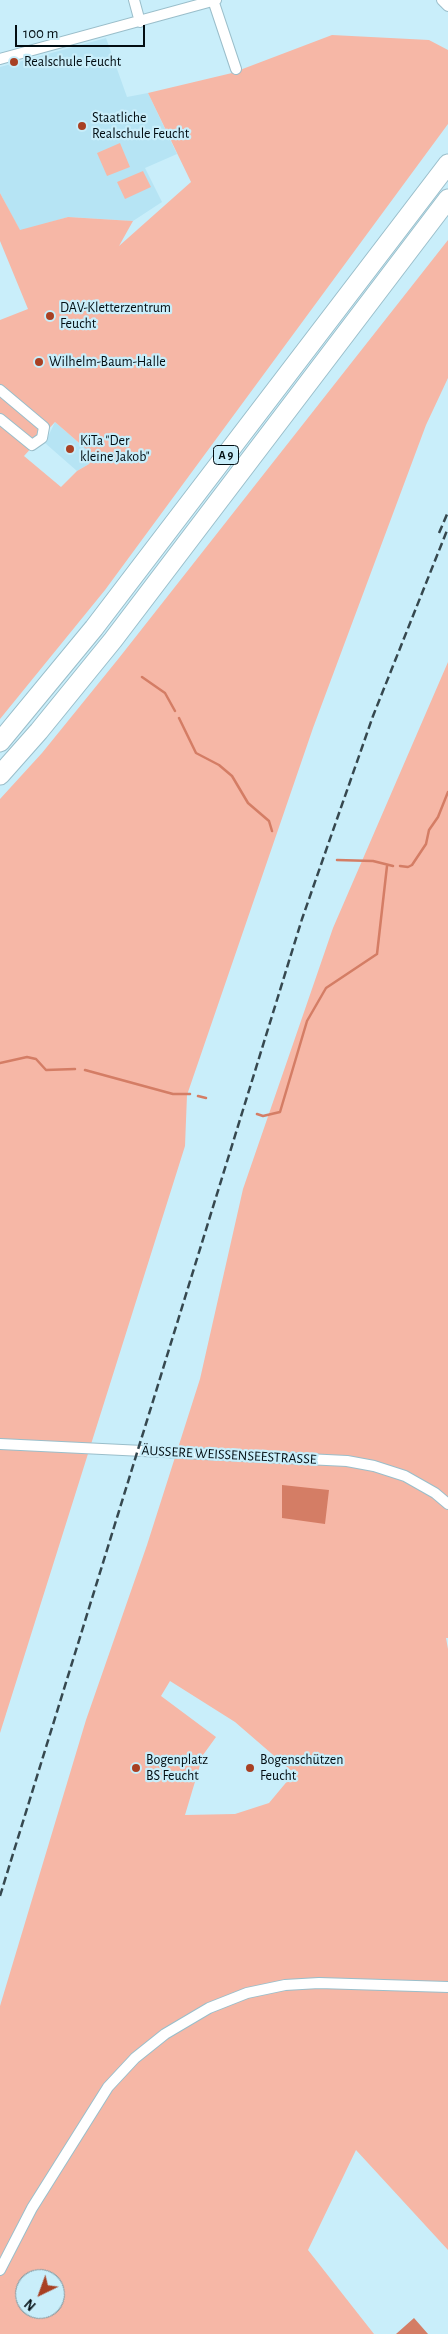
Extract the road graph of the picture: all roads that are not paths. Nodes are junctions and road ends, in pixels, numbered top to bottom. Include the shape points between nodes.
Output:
1 (134, 0) edge
2 (214, 0) edge
3 (442, 0) edge
4 (448, 6) edge
5 (140, 22) junction
6 (0, 59) edge
7 (236, 69) dead end
8 (448, 164) edge
9 (448, 199) edge
10 (0, 390) edge
11 (0, 419) edge
12 (0, 742) edge
13 (0, 775) edge
14 (0, 1444) edge
15 (448, 1504) edge
16 (448, 1987) edge
17 (0, 2270) edge

1 - 5 street
2 - 5 street
2 - 7 street
3 - 4 street
5 - 6 street
8 - 12 highway, A 9 via 94,628
9 - 13 highway, A 9 via 113,640
10 - 11 street via 44,428 42,438 32,445
14 - 15 street, ÄUSSERE WEISSENSEESTRASSE via 347,1461 405,1476
16 - 17 street via 285,1985 247,1993 209,2008 165,2034 135,2058 108,2087 32,2208

